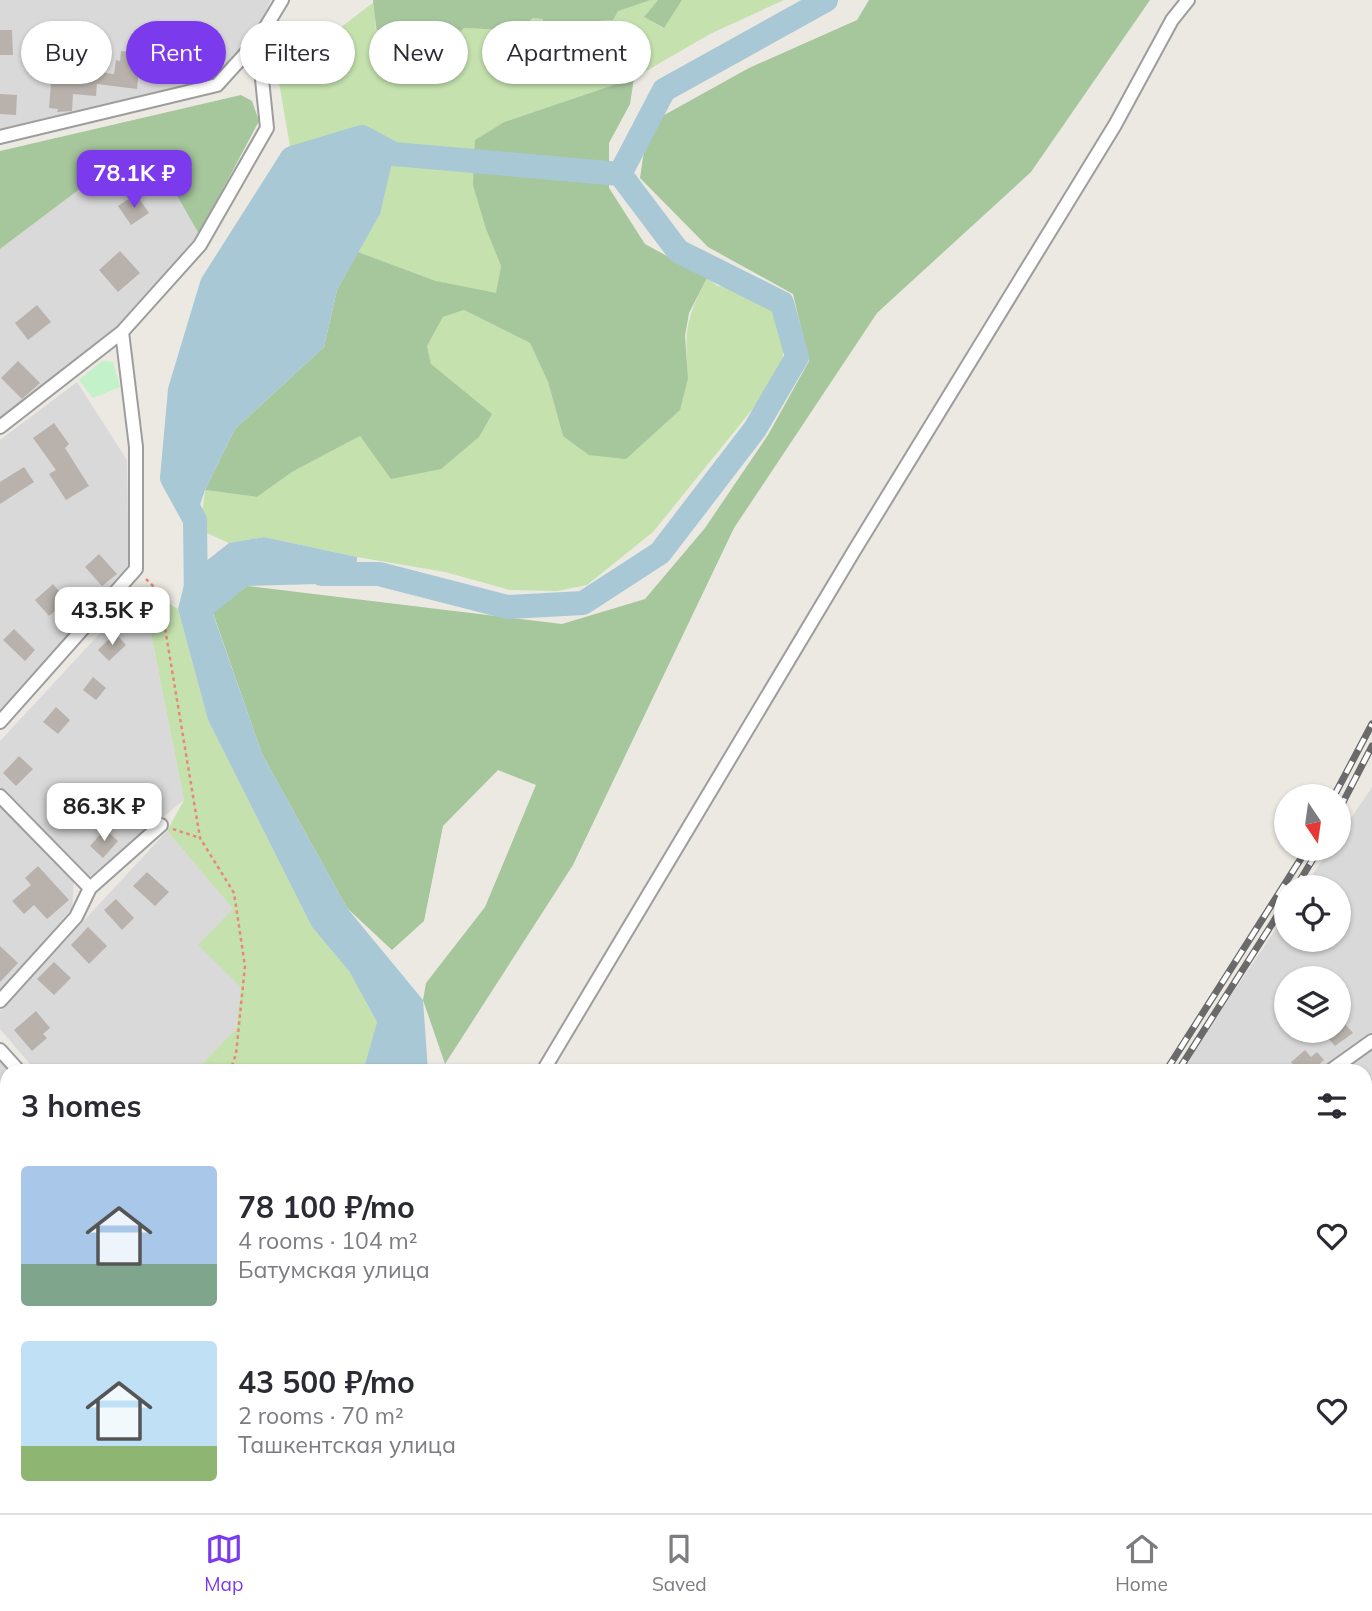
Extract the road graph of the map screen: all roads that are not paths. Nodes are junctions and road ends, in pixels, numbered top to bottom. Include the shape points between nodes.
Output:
1 (282, 0) edge
2 (1188, 0) edge
3 (269, 21) edge
4 (240, 60) edge
5 (262, 84) edge
6 (0, 137) edge
7 (122, 332) junction
8 (0, 427) edge
9 (0, 722) edge
10 (0, 796) edge
11 (161, 825) road end
12 (90, 888) junction
13 (0, 1001) edge
14 (1372, 1041) edge
15 (0, 1050) edge
16 (13, 1064) edge
17 (547, 1064) edge
18 (1340, 1064) edge

1 - 3 street
2 - 17 street
4 - 6 street via 217,85
5 - 7 street via 267,128 200,245
7 - 8 street
7 - 9 street via 136,447 136,569
10 - 12 street
11 - 12 street
12 - 13 street via 76,917
14 - 18 street
15 - 16 street

